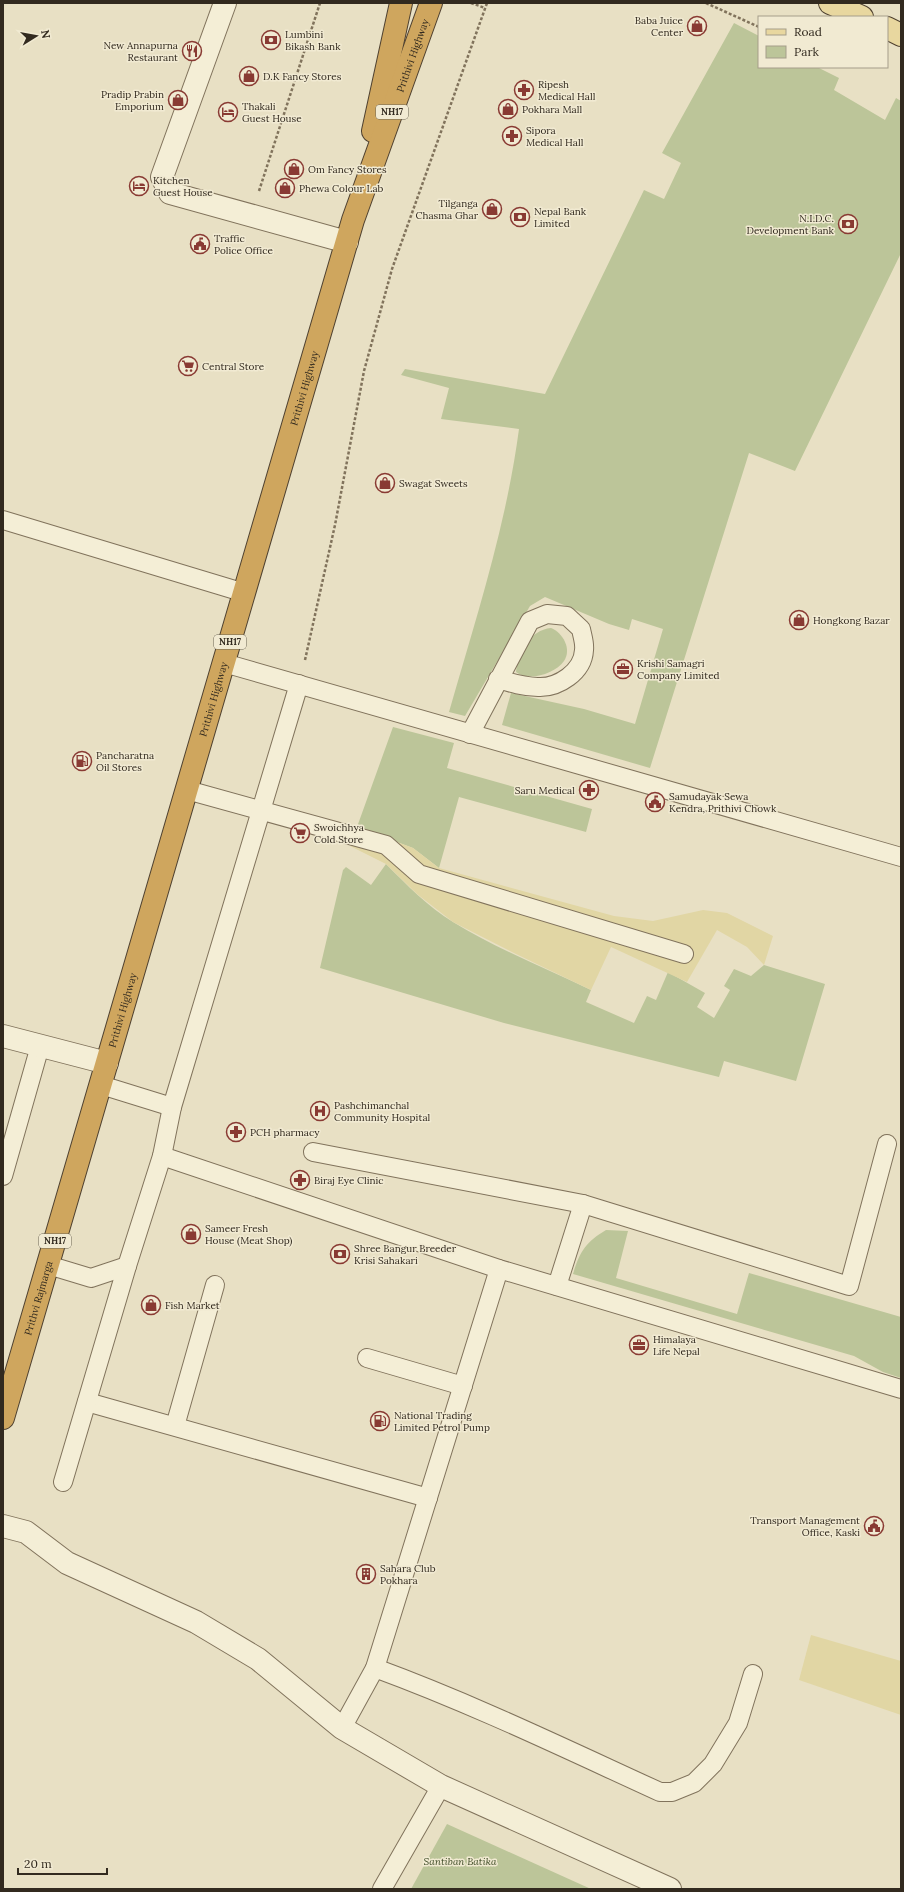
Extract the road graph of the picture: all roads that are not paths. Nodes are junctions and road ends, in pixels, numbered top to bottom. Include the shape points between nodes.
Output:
1 (226, 3) edge
2 (402, 3) edge
3 (432, 3) edge
4 (830, 3) edge
5 (860, 16) edge
6 (888, 28) edge
7 (901, 35) edge
8 (353, 220) junction
9 (347, 242) junction
10 (3, 520) edge
11 (245, 593) junction
12 (224, 663) junction
13 (498, 680) junction
14 (299, 684) junction
15 (470, 734) junction
16 (187, 790) junction
17 (262, 811) junction
18 (901, 856) edge
19 (684, 954) dead end
20 (3, 1036) edge
21 (40, 1046) junction
22 (107, 1063) junction
23 (101, 1085) junction
24 (172, 1107) junction
25 (887, 1144) dead end
26 (313, 1152) dead end
27 (162, 1156) junction
28 (3, 1176) edge
29 (583, 1204) junction
30 (48, 1265) junction
31 (127, 1266) junction
32 (499, 1269) junction
33 (215, 1285) dead end
34 (558, 1286) junction
35 (367, 1358) dead end
36 (463, 1386) junction
37 (901, 1389) edge
38 (87, 1402) junction
39 (3, 1418) edge
40 (174, 1426) junction
41 (63, 1482) dead end
42 (428, 1498) junction
43 (3, 1526) edge
44 (375, 1668) junction
45 (754, 1674) dead end
46 (342, 1728) junction
47 (441, 1786) junction
48 (382, 1889) edge
49 (670, 1889) edge

1 - 9 street via 162,177 170,193
2 - 8 highway, Prithivi Highway / NH17
3 - 8 highway, Prithivi Highway / NH17
4 - 5 main road
6 - 7 main road
8 - 9 highway, Prithivi Highway / NH17
9 - 11 highway, Prithivi Highway / NH17
10 - 11 lane
11 - 12 highway, Prithivi Highway / NH17
12 - 14 lane
12 - 16 highway, Prithivi Highway / NH17
13 - 13 lane via 530,621 547,614 567,616 582,629 584,651 577,670 560,682 539,688
13 - 15 lane
14 - 15 lane
14 - 17 lane
15 - 18 lane
16 - 17 lane
16 - 22 highway, Prithivi Highway / NH17
17 - 19 lane via 386,845 419,874
17 - 24 lane
20 - 21 street
21 - 22 street
21 - 28 lane
22 - 23 highway, Prithvi Rajmarga / NH17
23 - 24 lane
23 - 30 highway, Prithvi Rajmarga / NH17
24 - 27 lane
25 - 29 lane via 849,1286
26 - 29 lane
27 - 31 lane
27 - 32 lane
29 - 34 lane
30 - 31 lane via 91,1278
30 - 39 highway, Prithvi Rajmarga / NH17
31 - 38 lane
32 - 34 lane
32 - 36 lane
33 - 40 lane
34 - 37 lane
35 - 36 lane
36 - 42 lane
38 - 40 lane
38 - 41 lane
40 - 42 lane
42 - 44 lane
43 - 46 street via 26,1532 67,1563 196,1622 258,1659
44 - 45 lane via 500,1718 660,1792 672,1792 694,1783 713,1764 738,1723
44 - 46 lane
46 - 47 street
47 - 48 lane
47 - 49 street

